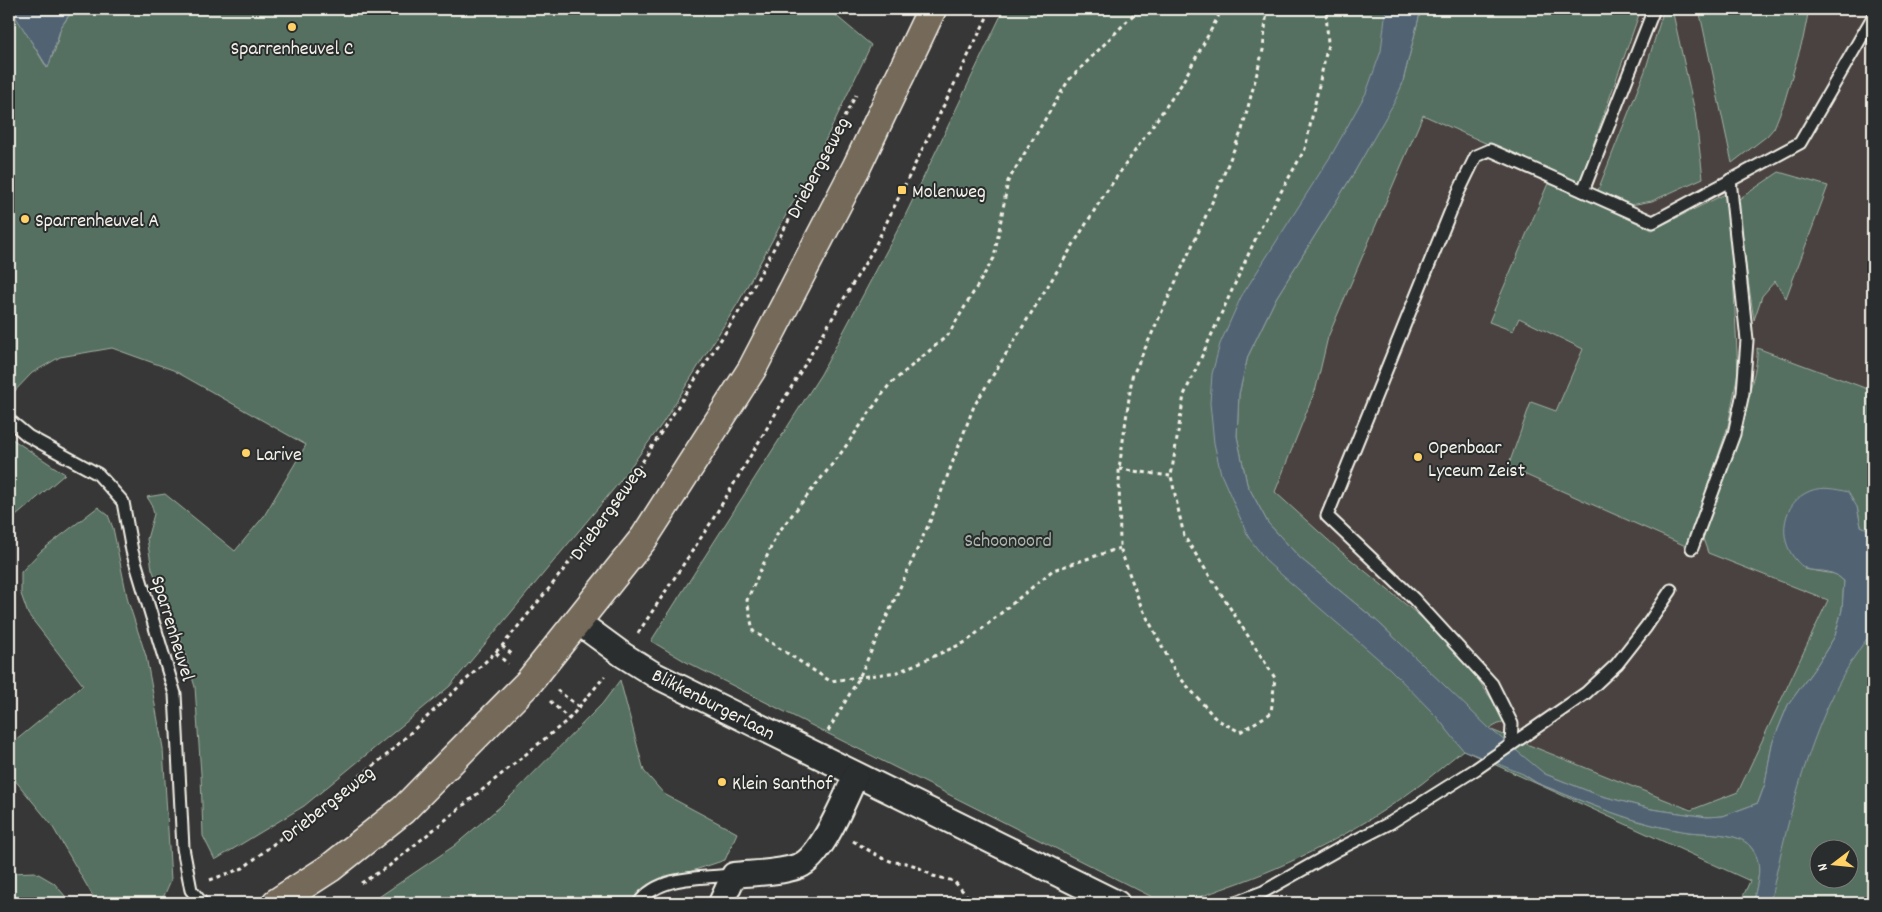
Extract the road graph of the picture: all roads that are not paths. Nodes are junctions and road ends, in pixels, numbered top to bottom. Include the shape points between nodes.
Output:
1 (932, 9) edge
2 (1654, 9) edge
3 (1873, 17) edge
4 (1730, 180) junction
5 (1583, 191) junction
6 (9, 420) edge
7 (1692, 548) dead end
8 (1671, 590) dead end
9 (578, 622) junction
10 (1511, 744) junction
11 (856, 775) junction
12 (734, 875) junction
13 (202, 903) edge
14 (276, 903) edge
15 (639, 903) edge
16 (721, 903) edge
17 (1117, 903) edge
18 (1234, 903) edge

1 - 9 main road, Driebergseweg via 857,166 752,369 644,538
2 - 5 lane
3 - 4 lane via 1800,143
4 - 5 lane via 1652,222
4 - 7 lane via 1748,340 1743,392 1734,434
5 - 10 lane via 1490,150 1476,156 1327,516 1414,599 1492,684 1512,724
6 - 13 lane, Sparrenheuvel via 28,436 98,474 123,502 132,551 175,694 182,848 191,890
8 - 10 lane via 1617,664 1586,692
9 - 11 street, Blikkenburgerlaan via 656,676
9 - 14 main road, Driebergseweg via 529,682 403,810 330,868
10 - 18 lane via 1390,824 1263,892
11 - 12 street via 817,851 801,865
11 - 17 street, Blikkenburgerlaan
12 - 15 lane via 666,884 652,890
12 - 16 street

